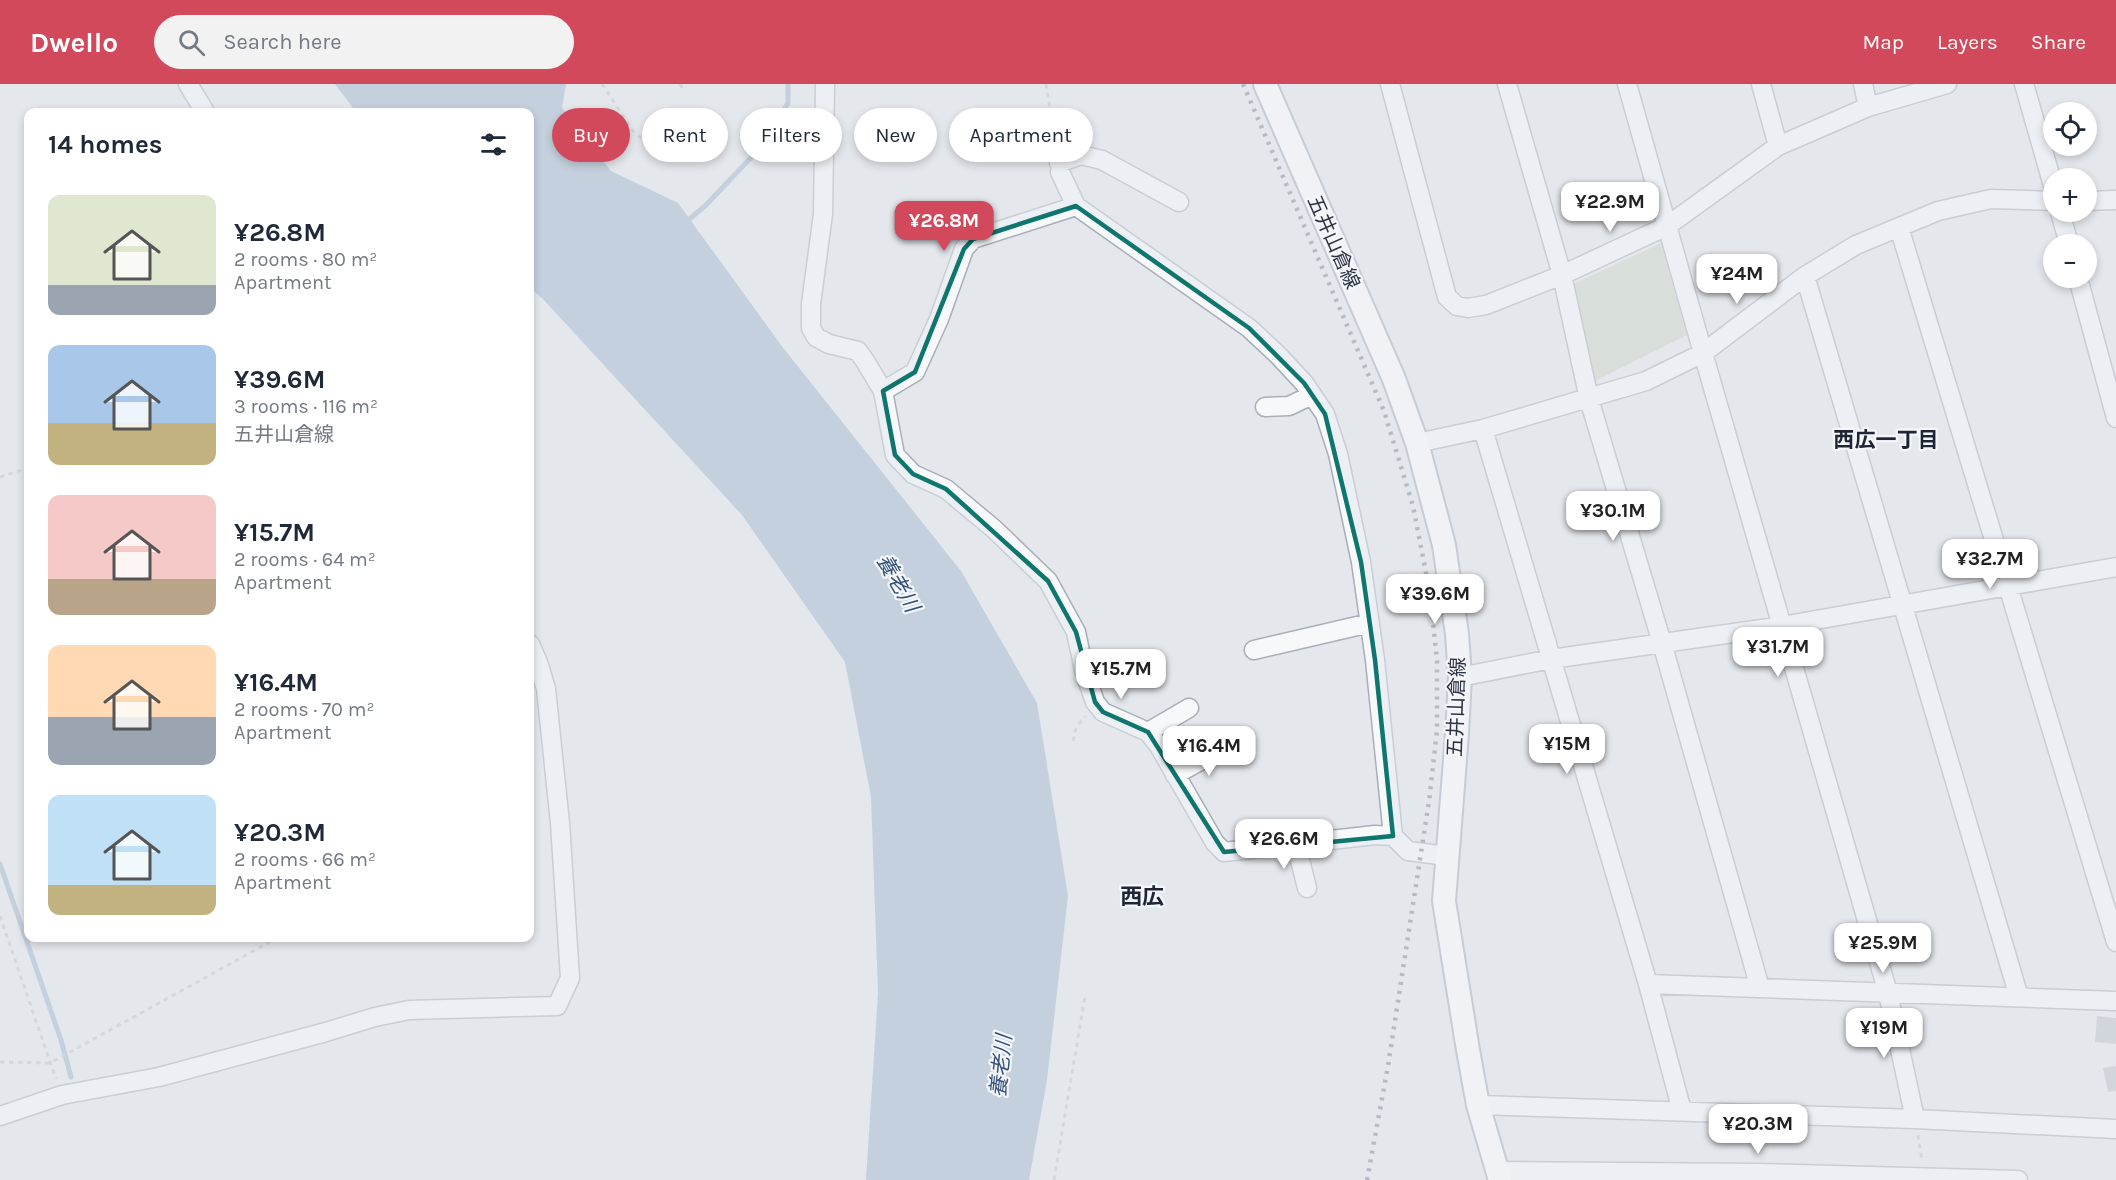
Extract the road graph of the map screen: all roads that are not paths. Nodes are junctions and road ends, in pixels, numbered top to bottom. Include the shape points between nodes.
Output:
1 (188, 84) edge
2 (825, 84) edge
3 (1265, 84) edge
4 (1390, 84) edge
5 (1508, 84) edge
6 (1627, 84) edge
7 (1761, 84) edge
8 (1863, 84) edge
9 (1947, 84) edge
10 (2024, 84) edge
11 (1868, 107) junction
12 (203, 108) edge
13 (1778, 146) junction
14 (2048, 168) edge
15 (2043, 200) edge
16 (2116, 200) edge
17 (2097, 201) edge
18 (1179, 202) dead end
19 (1076, 206) junction
20 (1667, 226) junction
21 (1899, 227) junction
22 (1562, 275) junction
23 (1805, 276) junction
24 (2081, 288) edge
25 (1703, 353) junction
26 (883, 391) junction
27 (1312, 395) junction
28 (1589, 399) junction
29 (1265, 407) dead end
30 (2116, 418) edge
31 (1483, 429) junction
32 (1417, 443) junction
33 (2116, 567) edge
34 (2008, 586) junction
35 (1903, 605) junction
36 (1370, 623) junction
37 (1782, 626) junction
38 (1662, 643) junction
39 (1254, 650) dead end
40 (534, 653) edge
41 (1551, 659) junction
42 (1460, 677) junction
43 (1189, 708) dead end
44 (1148, 732) junction
45 (1225, 747) dead end
46 (1175, 775) junction
47 (1393, 836) junction
48 (1296, 844) junction
49 (1447, 856) junction
50 (1307, 888) dead end
51 (2116, 942) edge
52 (1648, 984) junction
53 (1760, 988) junction
54 (1888, 993) junction
55 (2019, 998) junction
56 (2116, 1001) edge
57 (1478, 1105) junction
58 (1682, 1111) junction
59 (0, 1116) edge
60 (1915, 1119) junction
61 (2116, 1129) edge
62 (1498, 1176) edge
63 (1760, 1177) edge
64 (1924, 1179) edge
65 (2018, 1180) edge

1 - 12 street
2 - 26 street via 823,214 811,328 816,337 829,344 858,351
3 - 32 main road, 五井山倉線 via 1394,379
4 - 22 street via 1447,297 1457,306 1486,306
5 - 22 street
6 - 20 street
7 - 13 street
8 - 11 street
9 - 11 street
10 - 14 street
11 - 13 street
13 - 20 street
15 - 21 street via 1991,198 1938,211
16 - 17 street
18 - 19 street via 1102,160 1081,155 1060,167
19 - 26 street via 973,239 964,249 915,372
19 - 27 street via 1250,328
20 - 22 street
20 - 25 street
21 - 23 street via 1856,245
21 - 34 street
22 - 28 street
23 - 25 street
23 - 35 street
24 - 30 street
25 - 28 street via 1646,381
25 - 37 street
26 - 44 street via 895,455 913,474 946,489 1048,581 1076,632 1095,702 1103,712
27 - 29 street via 1289,406
27 - 36 street via 1325,414 1338,454
28 - 31 street
28 - 38 street
31 - 32 street
31 - 41 street
32 - 42 main road, 五井山倉線 via 1443,545
33 - 34 street
34 - 35 street
34 - 51 street
35 - 37 street
35 - 55 street
36 - 39 street
36 - 47 street
37 - 38 street
37 - 54 street
38 - 41 street
38 - 53 street
40 - 59 street via 546,689 560,823 570,978 557,1006 409,1010 159,1077 62,1095
41 - 42 street
41 - 52 street
42 - 49 main road, 五井山倉線
43 - 44 street
44 - 46 street
45 - 46 street
46 - 48 street via 1224,852
47 - 48 street
47 - 49 street via 1408,851
48 - 50 street
49 - 57 main road, 五井山倉線 via 1444,901
52 - 53 street
52 - 58 street
53 - 54 street
54 - 55 street
54 - 60 street
55 - 56 street
57 - 58 street
57 - 62 main road, 五井山倉線
58 - 60 street
60 - 61 street
62 - 63 street
63 - 64 street
64 - 65 street

